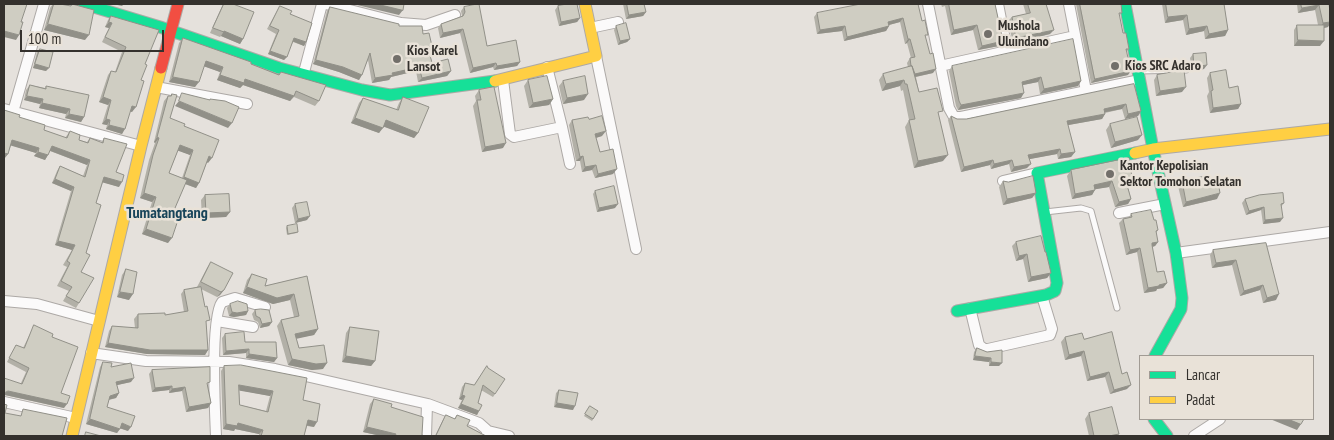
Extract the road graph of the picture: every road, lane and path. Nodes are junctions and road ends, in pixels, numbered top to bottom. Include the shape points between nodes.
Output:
1 (44, 4) edge
2 (84, 4) edge
3 (178, 4) edge
4 (322, 4) edge
5 (326, 4) edge
6 (585, 4) edge
7 (928, 4) edge
8 (998, 4) edge
9 (1069, 4) edge
10 (1125, 4) edge
11 (455, 15) dead end
12 (618, 22) dead end
13 (590, 28) junction
14 (170, 30) junction
15 (1075, 36) junction
16 (1007, 50) junction
17 (596, 56) junction
18 (547, 66) junction
19 (940, 66) junction
20 (1186, 70) edge
21 (1139, 75) junction
22 (303, 76) junction
23 (503, 80) junction
24 (156, 87) junction
25 (1086, 91) junction
26 (247, 104) dead end
27 (8, 110) edge
28 (562, 127) junction
29 (1330, 129) edge
30 (141, 146) junction
31 (1153, 149) junction
32 (570, 164) dead end
33 (1037, 173) junction
34 (1003, 181) edge
35 (1166, 204) junction
36 (1044, 212) junction
37 (1119, 213) dead end
38 (1330, 232) edge
39 (636, 249) dead end
40 (1176, 252) junction
41 (1042, 296) junction
42 (4, 301) edge
43 (265, 307) edge
44 (970, 308) junction
45 (1117, 308) dead end
46 (957, 311) dead end
47 (98, 321) junction
48 (218, 321) junction
49 (253, 327) dead end
50 (92, 350) junction
51 (1156, 355) edge
52 (214, 361) junction
53 (4, 402) edge
54 (427, 404) junction
55 (76, 418) junction
56 (1155, 420) edge
57 (1218, 420) edge
58 (487, 433) edge
59 (72, 436) edge
60 (216, 436) edge
61 (426, 436) edge
62 (509, 436) edge
63 (1167, 436) edge
64 (1194, 436) edge

1 - 27 street
2 - 14 main road
3 - 14 main road
4 - 22 street
5 - 11 street via 401,23 426,25
6 - 13 main road
7 - 19 street
8 - 16 street
9 - 15 street
10 - 21 main road
12 - 13 street
13 - 17 main road
14 - 22 main road
14 - 24 main road
15 - 16 street
15 - 25 street
16 - 19 street
17 - 18 main road
17 - 39 street
18 - 23 main road
18 - 28 street
19 - 25 street via 952,116 957,118
20 - 21 lane
21 - 25 street
21 - 31 main road
22 - 23 main road via 390,95
23 - 28 street via 512,136
24 - 26 street
24 - 30 main road
27 - 30 street
28 - 32 street
29 - 31 main road
30 - 47 main road
31 - 33 main road
31 - 35 main road
33 - 34 street
33 - 36 main road
35 - 37 street
35 - 40 main road
36 - 41 main road via 1057,283 1052,294
36 - 45 lane via 1081,208 1091,211
38 - 40 street
40 - 51 main road via 1181,308
41 - 44 main road
41 - 44 street via 1052,329 1050,335 988,349 979,345
42 - 47 street via 37,304
43 - 48 street via 235,298 227,300 220,305
44 - 46 main road
47 - 50 main road
48 - 49 street
48 - 52 street
50 - 52 street via 146,361
50 - 55 main road
52 - 54 street via 294,373
52 - 60 street
53 - 55 street
54 - 58 street via 479,423
54 - 61 street
55 - 59 main road
56 - 63 main road
57 - 64 street
58 - 62 street

